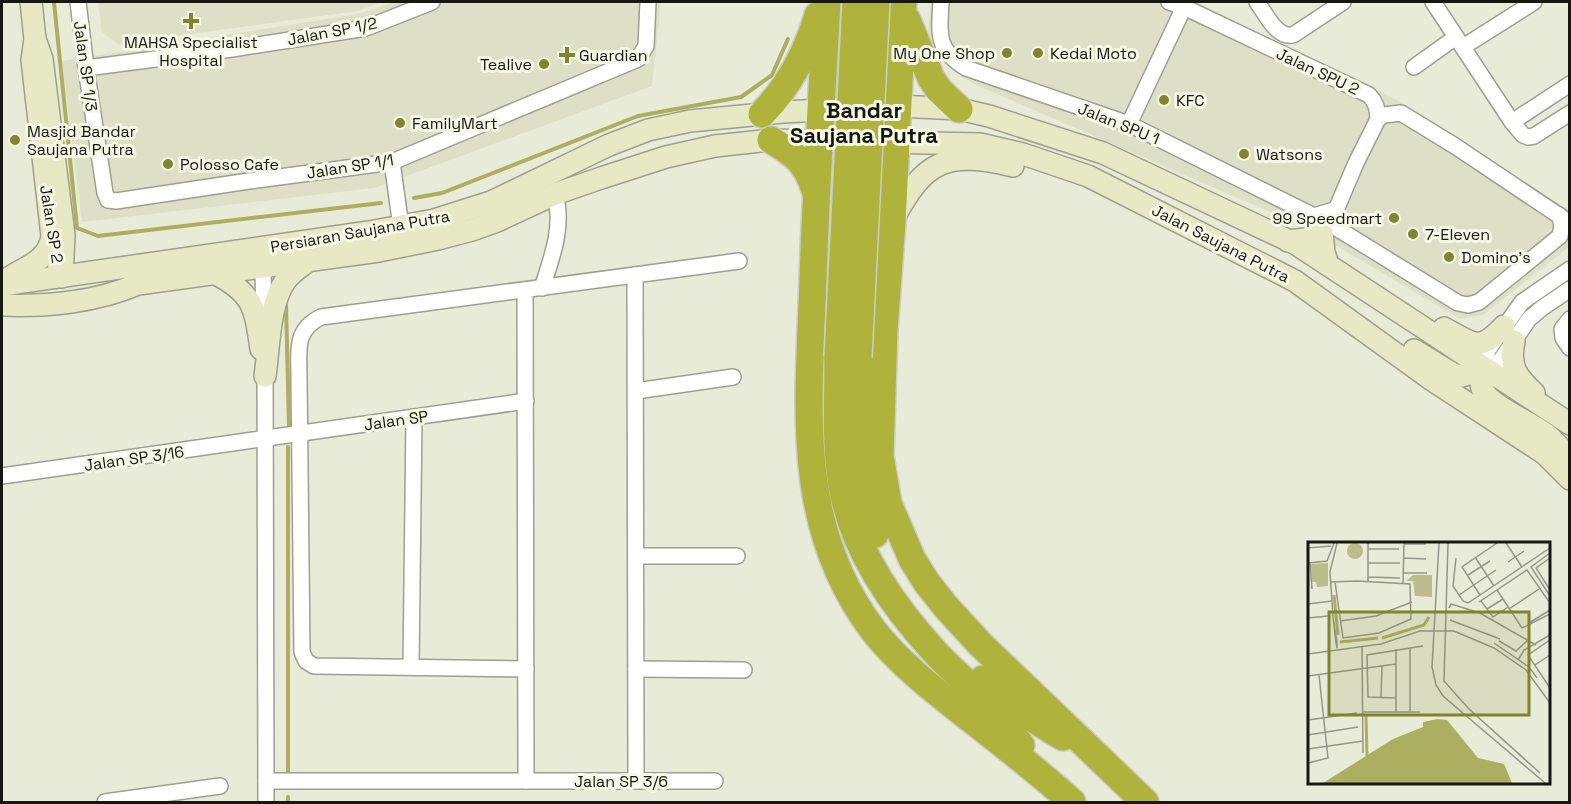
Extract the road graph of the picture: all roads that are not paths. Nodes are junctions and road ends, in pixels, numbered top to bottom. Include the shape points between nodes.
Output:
1 (32, 2) edge
2 (78, 2) edge
3 (432, 2) edge
4 (648, 2) edge
5 (822, 2) edge
6 (827, 2) edge
7 (856, 2) edge
8 (876, 2) edge
9 (941, 2) edge
10 (1169, 2) edge
11 (1257, 2) edge
12 (1343, 2) edge
13 (1432, 2) edge
14 (1534, 2) edge
15 (903, 4) edge
16 (1184, 7) junction
17 (1460, 42) junction
18 (1414, 67) dead end
19 (86, 68) junction
20 (1569, 84) edge
21 (898, 106) junction
22 (959, 109) junction
23 (821, 110) junction
24 (1569, 113) edge
25 (762, 114) junction
26 (1378, 119) junction
27 (1512, 122) junction
28 (1129, 124) junction
29 (771, 140) junction
30 (819, 141) junction
31 (895, 143) junction
32 (392, 162) junction
33 (1121, 191) junction
34 (555, 194) junction
35 (816, 194) junction
36 (108, 200) joint
37 (1564, 219) edge
38 (892, 222) junction
39 (1322, 226) junction
40 (58, 236) junction
41 (403, 236) junction
42 (1288, 241) junction
43 (308, 261) junction
44 (739, 261) dead end
45 (263, 267) junction
46 (1334, 268) junction
47 (1569, 269) edge
48 (108, 270) junction
49 (216, 274) junction
50 (635, 275) junction
51 (62, 277) junction
52 (1295, 281) junction
53 (2, 284) edge
54 (138, 284) junction
55 (543, 288) junction
56 (525, 290) junction
57 (1569, 290) edge
58 (2, 304) edge
59 (1566, 324) edge
60 (1509, 334) junction
61 (1569, 348) edge
62 (848, 357) junction
63 (1483, 369) junction
64 (265, 376) junction
65 (733, 377) dead end
66 (636, 390) junction
67 (526, 401) junction
68 (414, 417) junction
69 (1566, 422) edge
70 (299, 434) junction
71 (266, 439) junction
72 (1569, 460) edge
73 (2, 476) edge
74 (1569, 479) edge
75 (636, 556) junction
76 (737, 556) dead end
77 (411, 668) junction
78 (526, 669) junction
79 (636, 669) junction
80 (744, 670) dead end
81 (1100, 760) junction
82 (526, 781) junction
83 (636, 781) junction
84 (715, 781) dead end
85 (266, 782) junction
86 (220, 786) dead end
87 (1068, 798) edge
88 (105, 802) edge
89 (266, 802) edge
90 (1145, 802) edge

1 - 40 main road, Jalan SP 2 via 32,60
2 - 19 street, Jalan SP 1/3
3 - 19 street, Jalan SP 1/2 via 366,28
4 - 32 street, Jalan SP 1/1 via 646,46 638,59
5 - 25 highway via 813,33 791,80
6 - 23 highway
7 - 62 highway, bridge
8 - 62 highway, bridge
9 - 28 street, Jalan SPU 1 via 940,40 953,60 966,68
10 - 16 street, Jalan SPU 2
11 - 12 street, Jalan SPU 2 via 1280,33 1287,36
13 - 17 street
14 - 17 street
15 - 21 highway
15 - 22 highway via 931,78
16 - 26 street, Jalan SPU 2 via 1369,95 1376,105
16 - 28 street
17 - 18 street
17 - 27 street
19 - 36 street, Jalan SP 1/3
20 - 27 street
21 - 22 main road, Jalan Saujana Putra
21 - 23 main road, Jalan Saujana Putra
21 - 31 highway
22 - 42 main road, Jalan Saujana Putra via 1103,153
23 - 25 main road, Persiaran Saujana Putra
23 - 30 highway
24 - 27 street via 1534,136 1523,135
25 - 41 main road, Persiaran Saujana Putra via 690,121 648,130 490,202 434,220
26 - 37 street via 1401,113
26 - 39 street via 1337,208
28 - 39 street, Jalan SPU 1
29 - 30 main road, Persiaran Saujana Putra
29 - 34 main road, Persiaran Saujana Putra via 715,146 666,157
29 - 35 highway via 802,161
30 - 31 main road, Jalan Saujana Putra
30 - 35 highway
31 - 33 main road, Jalan Saujana Putra via 980,144 1077,172
31 - 38 highway
32 - 36 street, Jalan SP 1/1
32 - 41 street
33 - 38 main road via 1100,192 991,161 966,159 928,170 909,191
33 - 52 main road, Jalan Saujana Putra
34 - 41 main road, Persiaran Saujana Putra via 472,230
34 - 55 street via 557,241
35 - 87 highway via 808,428 820,519 838,570 851,597 896,656
37 - 39 street, Jalan SPU 1 via 1560,236 1479,302 1468,305
38 - 81 highway via 880,456 888,503 927,583 946,607
39 - 42 main road via 1314,238
39 - 46 main road via 1324,252
40 - 48 main road via 77,254
40 - 51 main road, Jalan SP 2
40 - 53 main road via 38,261
41 - 43 main road, Persiaran Saujana Putra
41 - 48 main road, Persiaran Saujana Putra
42 - 46 main road, Jalan Saujana Putra
43 - 45 main road, Persiaran Saujana Putra
43 - 64 main road via 293,272 280,290
44 - 50 street
45 - 49 main road, Persiaran Saujana Putra
45 - 64 street
46 - 60 main road via 1477,344
46 - 63 main road, Jalan Saujana Putra
47 - 60 street via 1522,302
48 - 51 main road, Persiaran Saujana Putra
49 - 54 main road, Persiaran Saujana Putra
49 - 64 main road via 239,288 254,308
50 - 55 street
50 - 66 street
51 - 53 main road, Persiaran Saujana Putra
51 - 54 main road via 78,291
51 - 58 main road via 57,291 50,295
52 - 63 main road via 1325,291 1452,374 1462,376
52 - 74 main road, Jalan Saujana Putra via 1432,380 1545,454
54 - 58 main road, Persiaran Saujana Putra via 118,293 66,301 25,306
55 - 56 street
56 - 67 street
56 - 70 street via 321,317 306,326 299,345
57 - 60 street
59 - 61 street via 1563,338
60 - 63 street via 1488,350
60 - 69 main road via 1514,368 1520,380
62 - 81 highway via 870,520 908,600 994,690 1030,718
62 - 87 highway via 837,433 842,486 870,564 893,602 934,652 982,699
63 - 69 main road, Jalan Saujana Putra
63 - 72 main road via 1484,392 1547,434
64 - 71 street
65 - 66 street
66 - 75 street
67 - 68 street, Jalan SP
67 - 78 street
68 - 70 street, Jalan SP
68 - 77 street
70 - 71 street, Jalan SP
70 - 77 street via 302,652 306,661 314,666
71 - 73 street, Jalan SP 3/16
71 - 85 street
75 - 76 street
75 - 79 street
77 - 78 street
78 - 82 street
79 - 80 street
79 - 83 street
81 - 90 highway
82 - 83 street, Jalan SP 3/6
82 - 85 street, Jalan SP 3/6
83 - 84 street, Jalan SP 3/6
85 - 89 street
86 - 88 street

